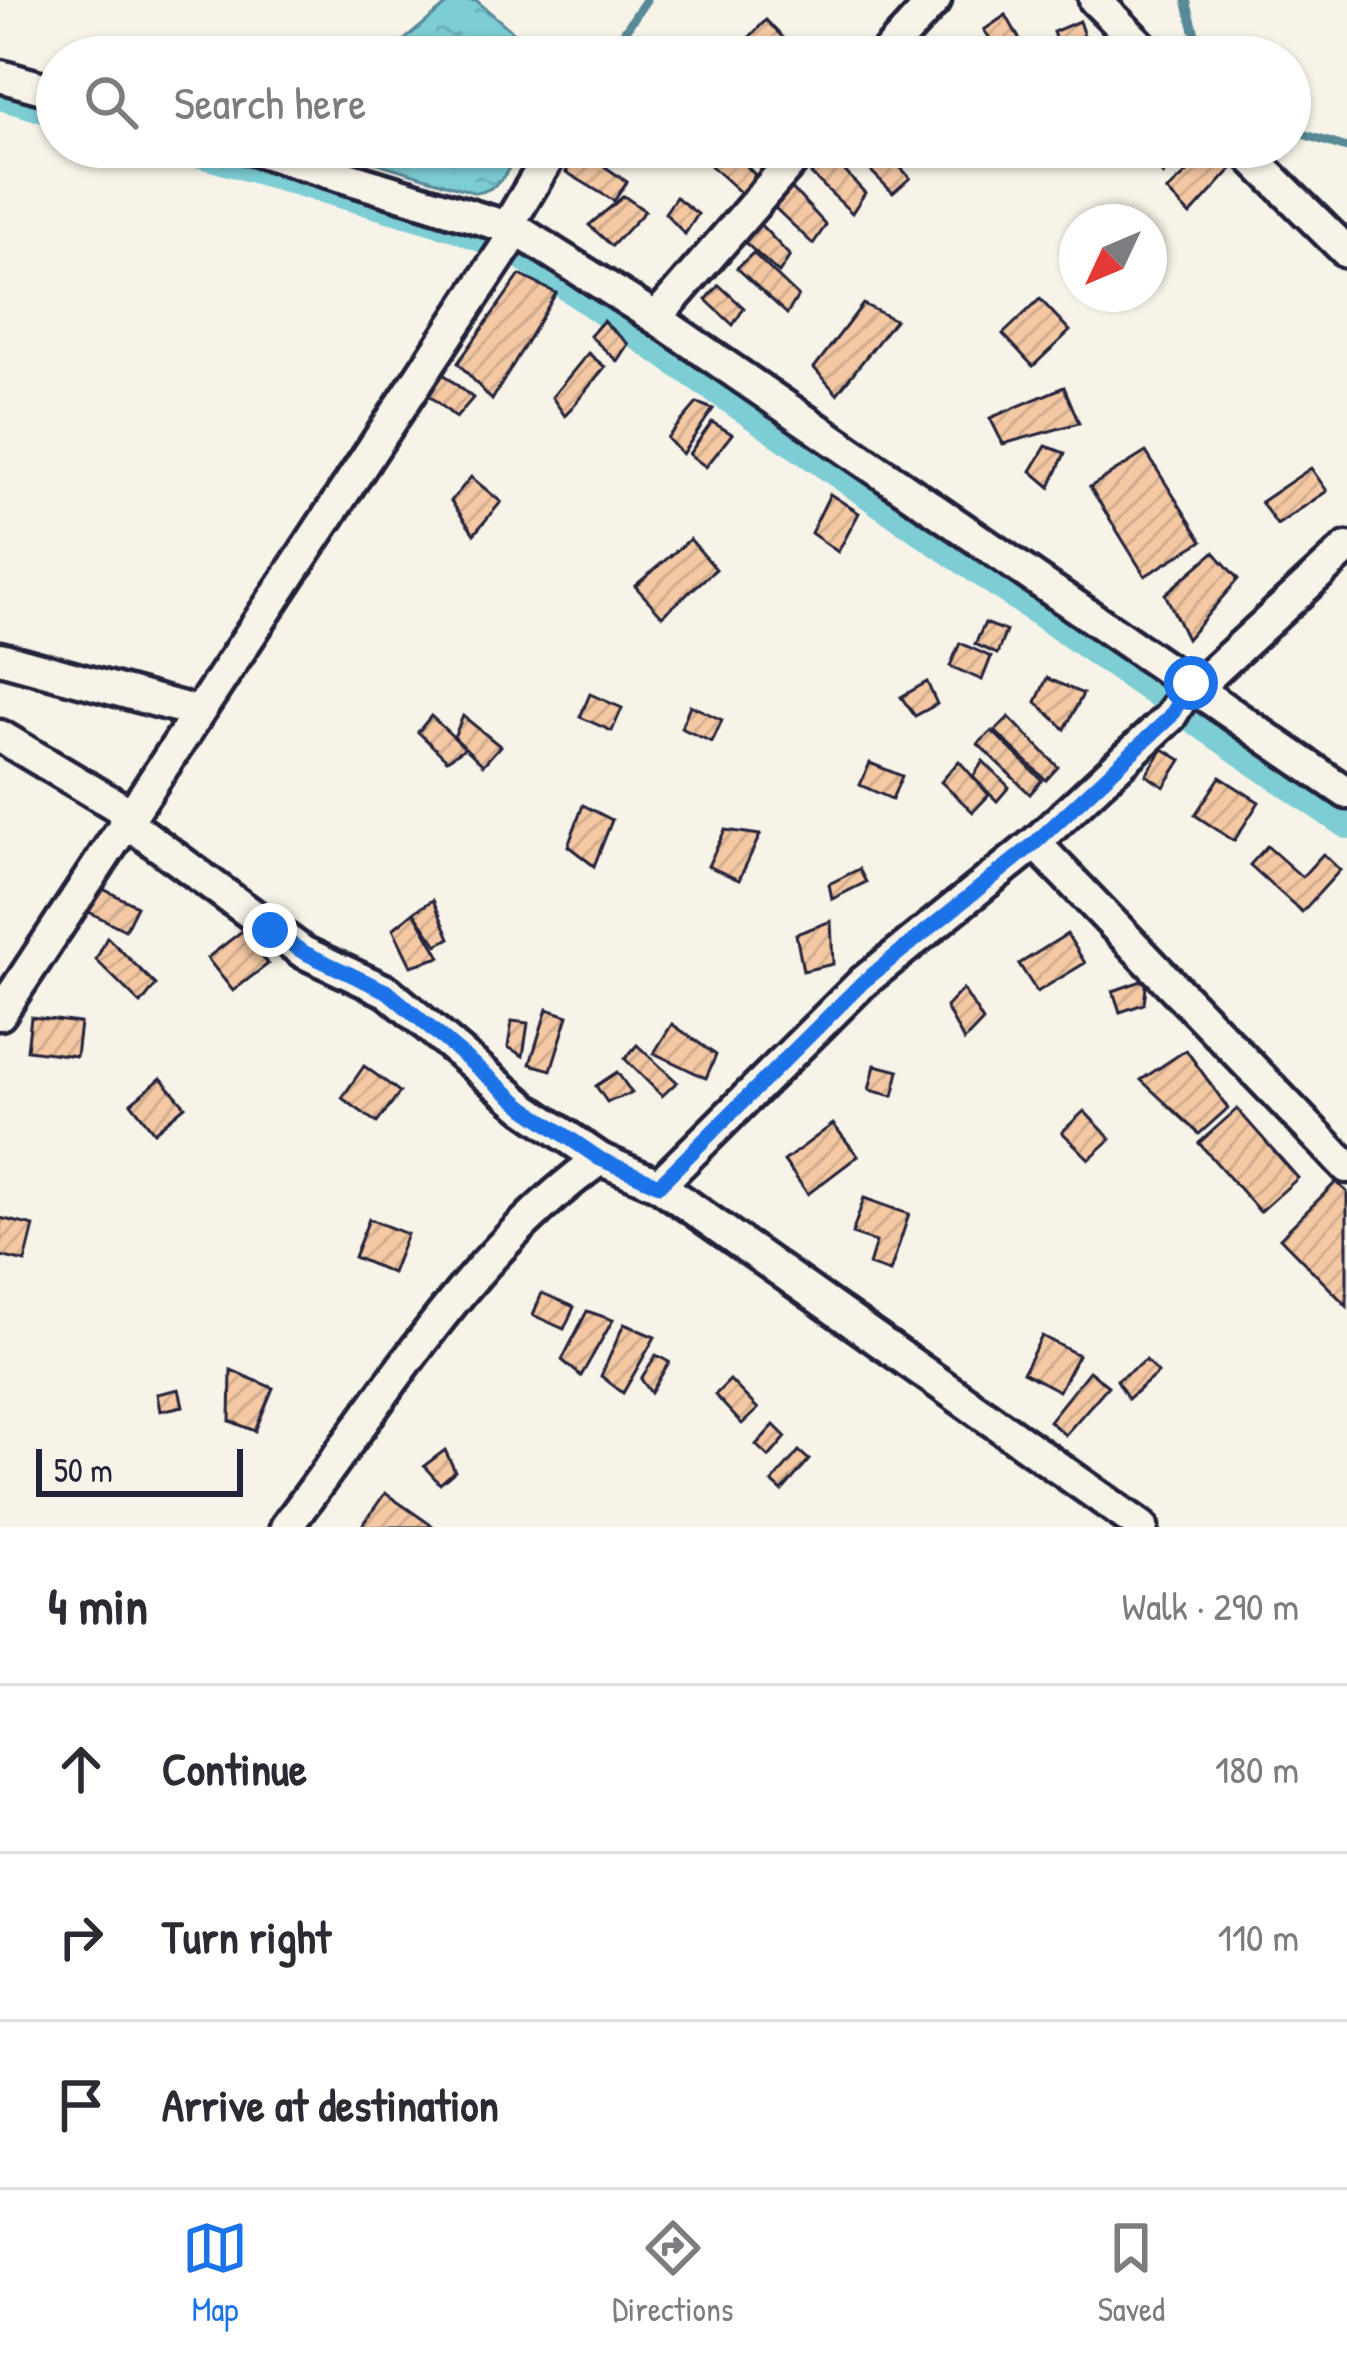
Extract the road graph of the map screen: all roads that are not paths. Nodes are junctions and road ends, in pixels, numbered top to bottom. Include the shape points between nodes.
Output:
1 (935, 0) edge
2 (1095, 0) edge
3 (902, 36) edge
4 (1131, 36) edge
5 (0, 76) edge
6 (36, 86) edge
7 (316, 168) edge
8 (544, 168) edge
9 (786, 168) edge
10 (1262, 168) edge
11 (512, 228) junction
12 (1347, 252) edge
13 (656, 318) junction
14 (1347, 548) edge
15 (0, 658) edge
16 (1195, 685) junction
17 (196, 712) junction
18 (0, 736) edge
19 (1347, 793) edge
20 (127, 817) junction
21 (1035, 843) junction
22 (0, 1013) edge
23 (600, 1159) junction
24 (1347, 1167) edge
25 (659, 1185) junction
26 (1135, 1525) edge
27 (286, 1527) edge

1 - 3 street
2 - 4 street
5 - 6 street
7 - 11 street
8 - 11 street
9 - 13 street
10 - 12 street
11 - 13 street
11 - 17 street
13 - 16 street
14 - 16 street
15 - 17 street
16 - 19 street
16 - 21 street
17 - 20 street
18 - 20 street
20 - 22 street
20 - 23 street via 303,952 388,992 508,1095
21 - 24 street
21 - 25 street via 863,982
23 - 25 street
23 - 27 street via 503,1242
25 - 26 street

